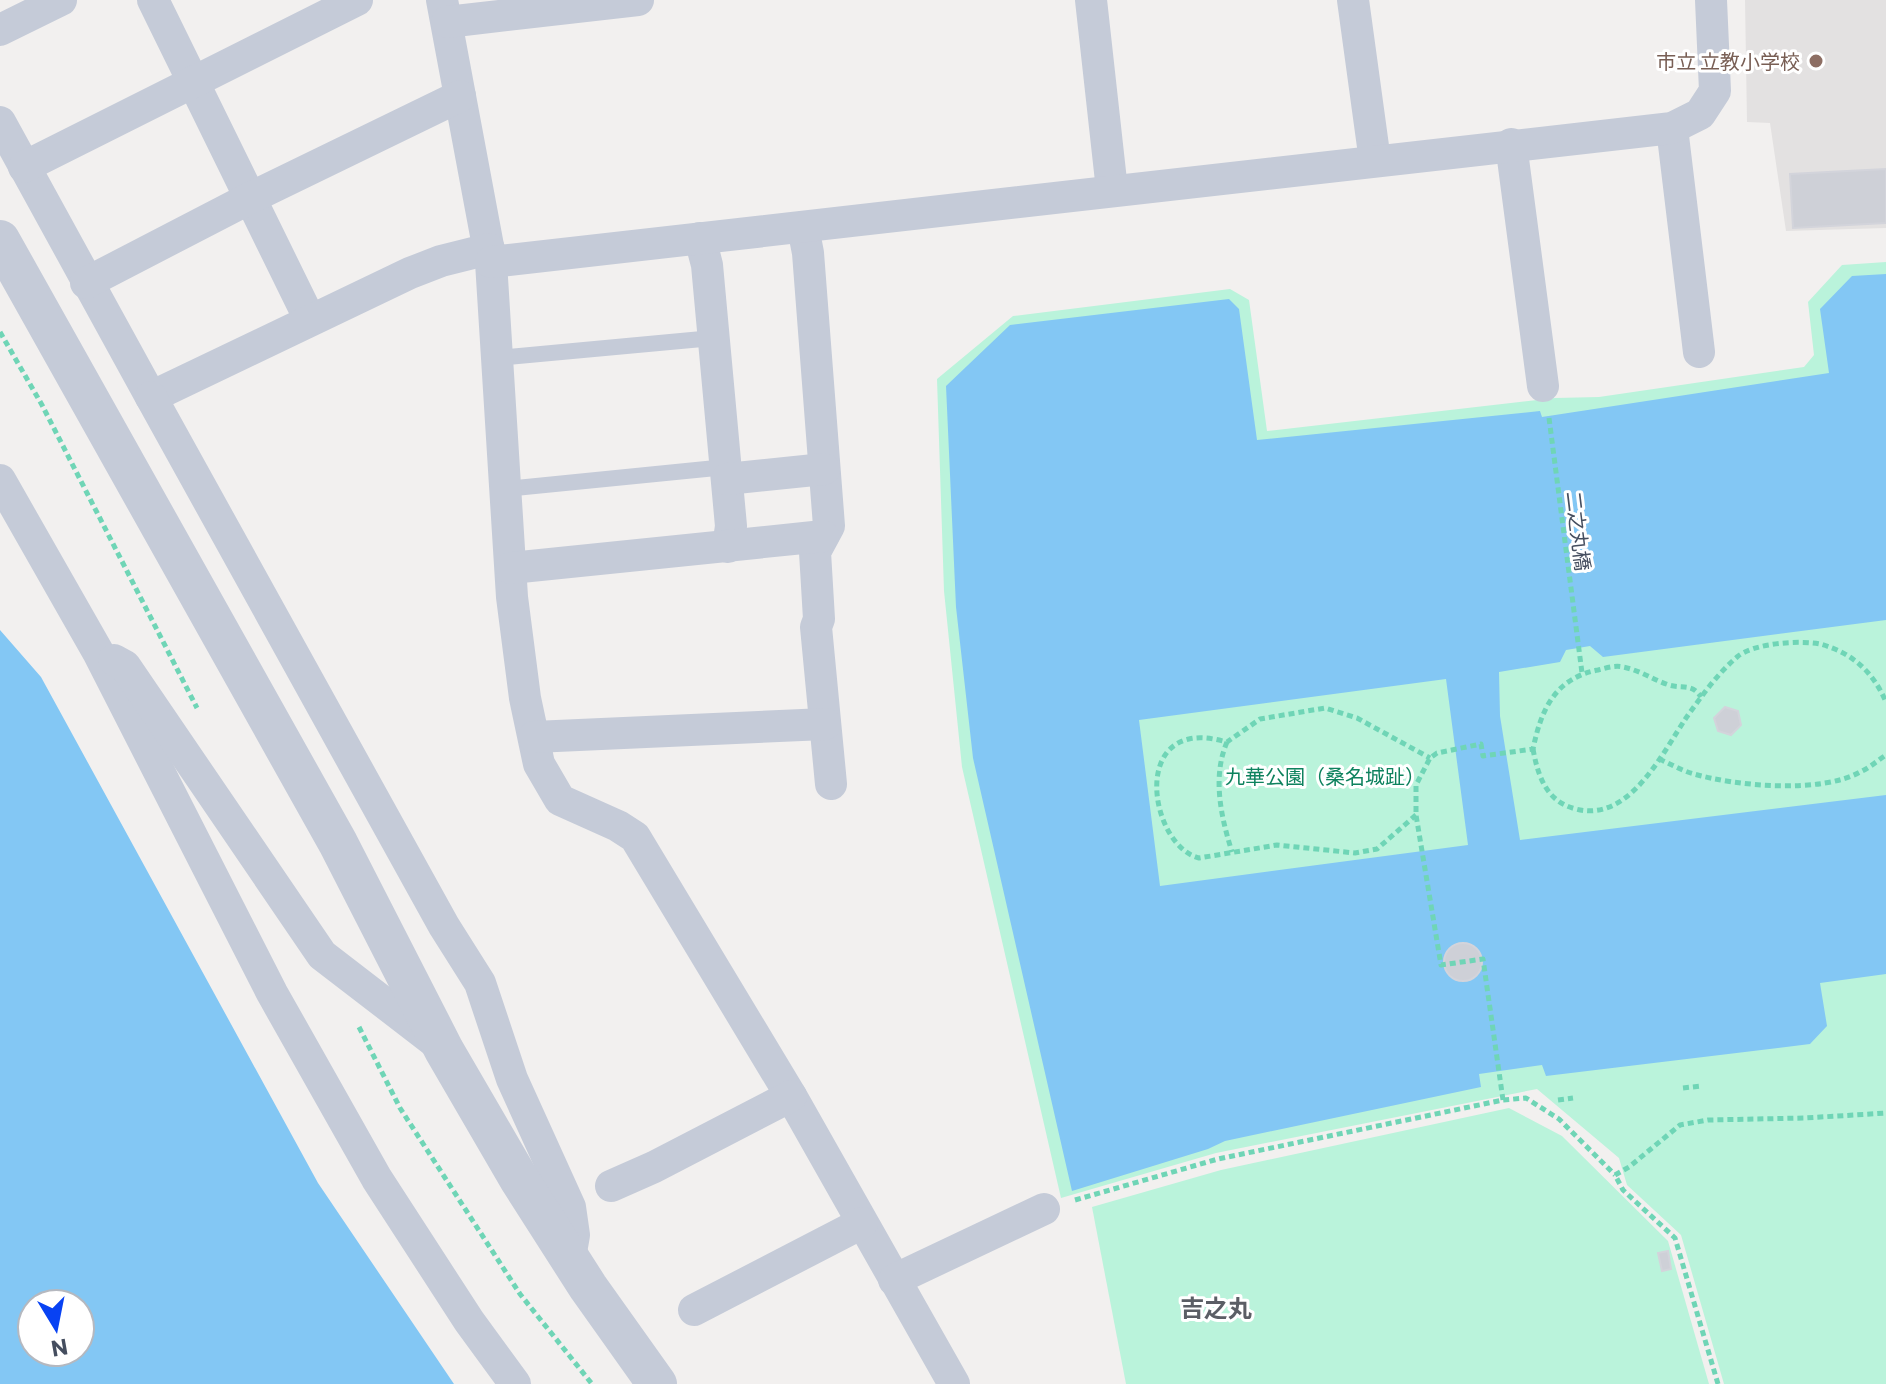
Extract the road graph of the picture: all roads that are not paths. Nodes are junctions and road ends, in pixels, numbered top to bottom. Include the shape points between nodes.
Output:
1 (61, 0) edge
2 (153, 0) edge
3 (357, 0) edge
4 (638, 0) edge
5 (1091, 0) edge
6 (1353, 0) edge
7 (1711, 0) edge
8 (445, 11) edge
9 (0, 30) edge
10 (193, 84) junction
11 (460, 96) junction
12 (0, 122) edge
13 (1672, 128) junction
14 (1511, 144) junction
15 (1375, 161) junction
16 (24, 167) junction
17 (1112, 190) junction
18 (250, 198) junction
19 (803, 227) junction
20 (700, 238) junction
21 (0, 240) edge
22 (490, 256) junction
23 (86, 283) junction
24 (310, 320) junction
25 (713, 338) junction
26 (1699, 352) dead end
27 (497, 358) junction
28 (151, 397) junction
29 (1545, 398) road end
30 (824, 469) junction
31 (726, 473) junction
32 (0, 480) edge
33 (506, 489) junction
34 (823, 536) junction
35 (728, 547) junction
36 (511, 568) junction
37 (98, 652) junction
38 (825, 724) junction
39 (534, 737) junction
40 (831, 784) dead end
41 (444, 1050) junction
42 (791, 1096) junction
43 (611, 1186) dead end
44 (1044, 1209) road end
45 (862, 1223) junction
46 (570, 1258) junction
47 (894, 1280) junction
48 (694, 1310) dead end
49 (515, 1384) edge
50 (657, 1384) edge
51 (954, 1384) edge

1 - 9 street
2 - 10 street
3 - 10 street
4 - 8 street
5 - 17 street
6 - 15 street
7 - 13 street via 1715,91 1700,114
8 - 11 street
10 - 16 street
10 - 18 street
11 - 18 street
11 - 22 street
12 - 16 street
13 - 14 street
13 - 26 street
14 - 15 street
14 - 29 street
15 - 17 street
16 - 23 street
17 - 19 street
18 - 23 street
18 - 24 street
19 - 20 street
19 - 30 street
20 - 22 street
20 - 25 street
21 - 41 street via 338,843
22 - 24 street via 441,261
22 - 27 street
23 - 28 street
24 - 28 street
25 - 27 lane
25 - 31 street
27 - 33 street
28 - 46 street via 480,983 512,1079 570,1207
30 - 31 street
30 - 34 street via 829,526
31 - 33 lane
31 - 35 street
32 - 37 street
33 - 36 street
34 - 35 street
34 - 38 street via 815,552
35 - 36 street
36 - 39 street
37 - 41 street via 125,666 322,955
37 - 49 street via 272,993 377,1179
38 - 39 street
38 - 40 street
39 - 42 street via 539,764 560,800 635,837
41 - 46 street
42 - 43 street
42 - 45 street
44 - 47 street
45 - 47 street
45 - 48 street
46 - 50 street
47 - 51 street

